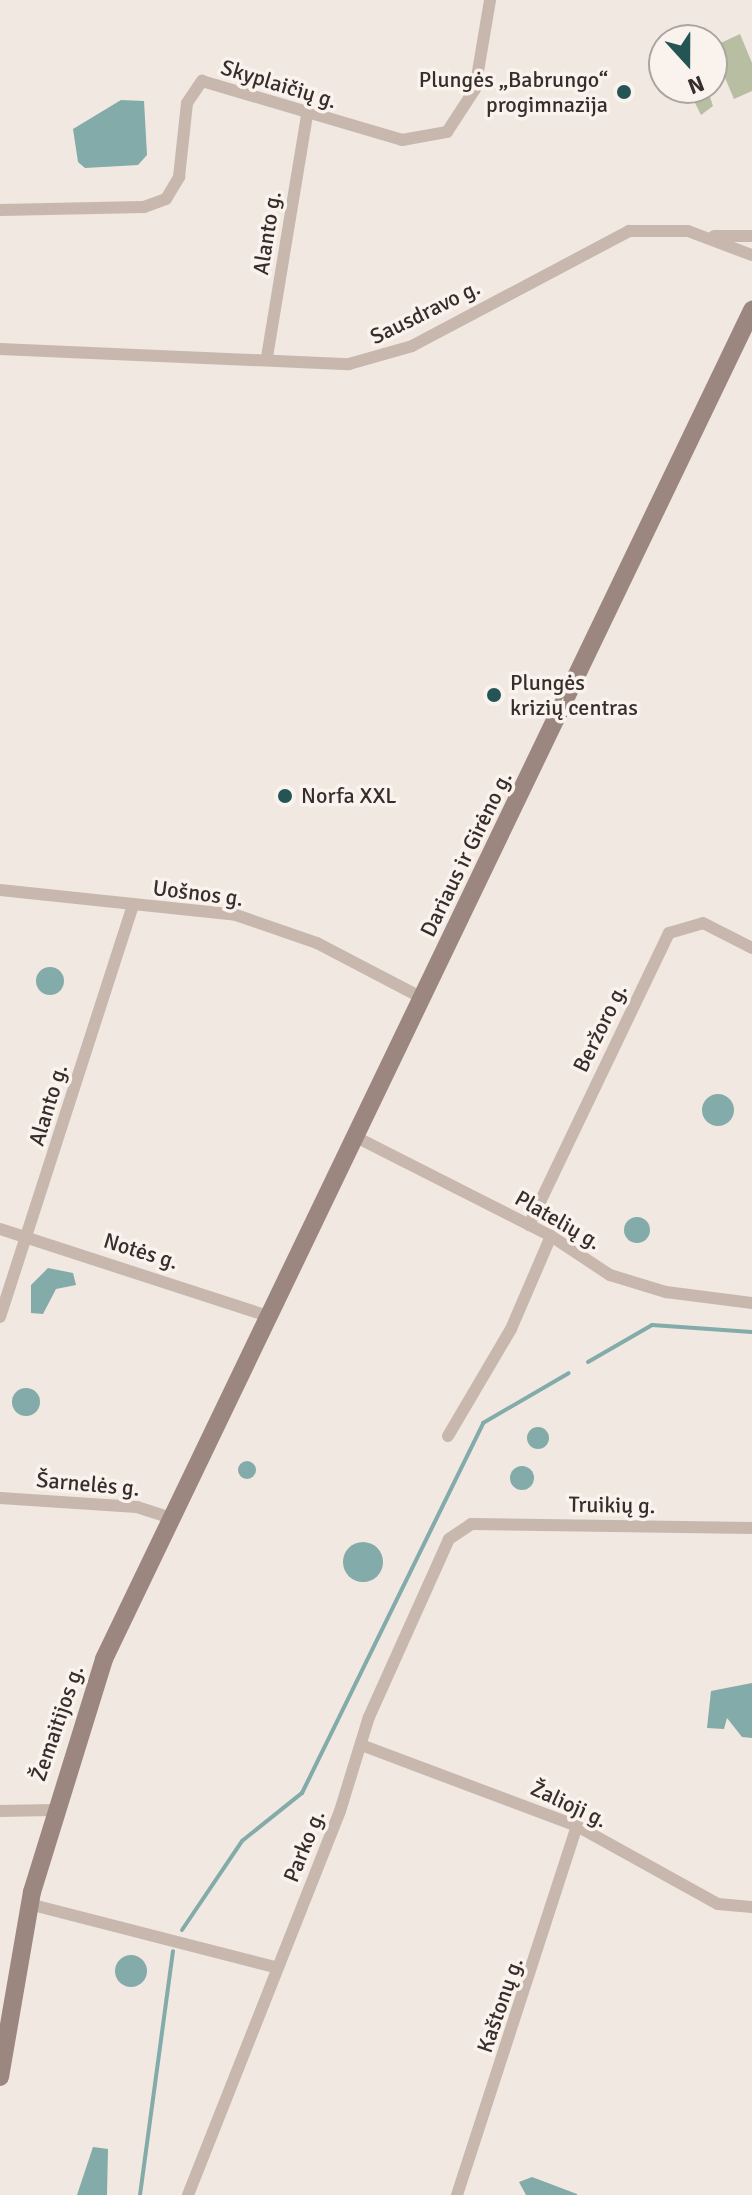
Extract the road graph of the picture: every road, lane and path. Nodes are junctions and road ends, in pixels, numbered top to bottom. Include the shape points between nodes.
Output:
1 (490, 0) edge
2 (307, 115) junction
3 (0, 210) edge
4 (707, 236) junction
5 (752, 236) edge
6 (752, 255) edge
7 (751, 317) edge
8 (0, 349) edge
9 (267, 357) junction
10 (0, 890) edge
11 (133, 905) junction
12 (752, 948) edge
13 (422, 998) junction
14 (354, 1136) junction
15 (529, 1225) junction
16 (0, 1229) edge
17 (24, 1236) junction
18 (551, 1236) junction
19 (752, 1303) edge
20 (268, 1316) junction
21 (0, 1317) edge
22 (225, 1406) joint
23 (448, 1436) dead end
24 (0, 1498) edge
25 (170, 1518) junction
26 (471, 1524) joint
27 (752, 1528) edge
28 (364, 1746) junction
29 (53, 1810) junction
30 (0, 1811) edge
31 (577, 1826) junction
32 (29, 1904) junction
33 (752, 1907) edge
34 (275, 1967) junction
35 (0, 2077) edge
36 (188, 2195) edge
37 (457, 2195) edge

1 - 2 street, Skyplaičių g. via 475,89 447,132 402,140
2 - 3 street, Skyplaičių g. via 202,81 187,103 179,177 166,199 144,207
2 - 9 street, Alanto g.
4 - 5 street, Sausdravo g.
4 - 6 street, Sausdravo g.
4 - 9 street, Sausdravo g. via 654,227 618,235 380,358 331,364
7 - 13 main road, Dariaus ir Girėno g.
8 - 9 street, Sausdravo g.
10 - 11 street, Uošnos g.
11 - 13 street, Uošnos g. via 236,915 317,943
11 - 17 street, Alanto g.
12 - 15 street, Beržoro g. via 703,923 669,933
13 - 14 main road, Dariaus ir Girėno g.
14 - 15 street, Platelių g.
14 - 20 main road, Dariaus ir Girėno g.
15 - 18 street, Platelių g.
16 - 17 street, Notės g.
17 - 20 street, Notės g.
17 - 21 street, Alanto g.
18 - 19 street, Platelių g. via 637,1286
18 - 23 street via 511,1329
20 - 22 main road, Dariaus ir Girėno g.
22 - 25 main road, Žemaitijos g.
24 - 25 street, Šarnelės g. via 137,1507
25 - 29 main road, Žemaitijos g. via 104,1659
26 - 27 street, Truikių g.
26 - 28 street, Parko g. via 449,1539 423,1588
28 - 31 street, Žalioji g.
28 - 34 street, Parko g.
29 - 30 street
29 - 32 main road, Žemaitijos g.
31 - 33 street, Žalioji g. via 693,1892
31 - 37 street, Kaštonų g.
32 - 34 street
32 - 35 main road, Žemaitijos g.
34 - 36 street, Parko g.

